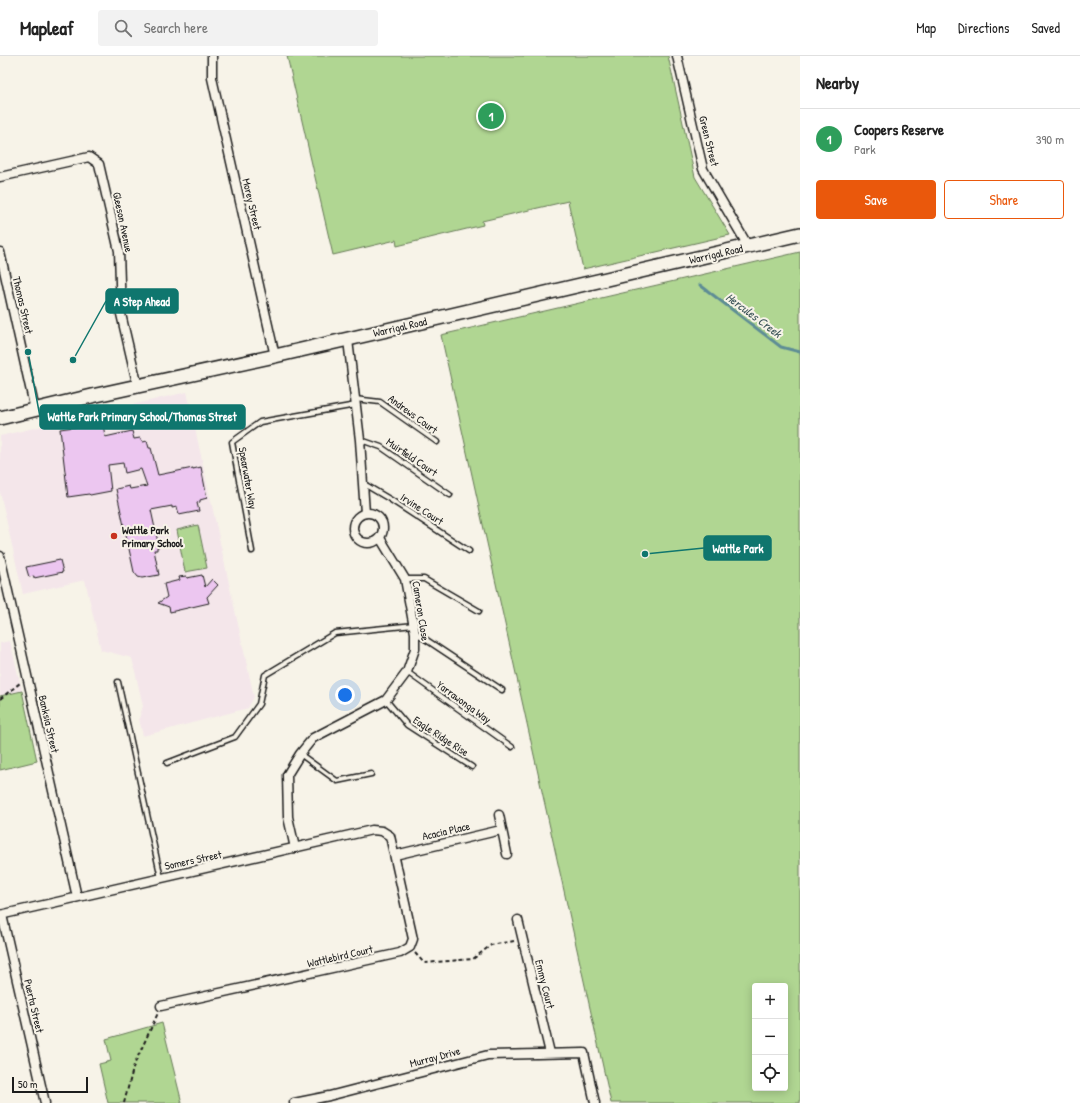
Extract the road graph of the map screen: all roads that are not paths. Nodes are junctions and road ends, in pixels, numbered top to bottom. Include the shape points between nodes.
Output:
1 (212, 56) edge
2 (678, 56) edge
3 (0, 177) edge
4 (800, 234) edge
5 (748, 246) junction
6 (0, 252) edge
7 (348, 340) junction
8 (275, 356) junction
9 (138, 387) junction
10 (356, 402) junction
11 (35, 410) junction
12 (0, 418) edge
13 (360, 440) junction
14 (437, 442) dead end
15 (364, 484) junction
16 (450, 495) dead end
17 (366, 513) junction
18 (380, 538) junction
19 (252, 551) dead end
20 (469, 551) dead end
21 (0, 556) edge
22 (405, 579) junction
23 (479, 611) dead end
24 (415, 629) junction
25 (407, 672) junction
26 (118, 682) dead end
27 (502, 690) dead end
28 (386, 700) junction
29 (512, 747) dead end
30 (300, 754) junction
31 (167, 763) dead end
32 (472, 767) dead end
33 (371, 774) dead end
34 (499, 815) dead end
35 (502, 830) junction
36 (295, 848) junction
37 (394, 854) junction
38 (507, 854) dead end
39 (161, 878) junction
40 (77, 897) junction
41 (1, 915) edge
42 (518, 920) dead end
43 (161, 1006) road end
44 (550, 1053) junction
45 (45, 1103) edge
46 (294, 1103) edge
47 (595, 1103) edge

1 - 8 street, Morey Street via 212,78
2 - 5 street, Green Street via 703,169
3 - 9 street, Gleeson Avenue via 88,157 99,164 119,251 121,314
4 - 5 main road, Warrigal Road
5 - 7 main road, Warrigal Road
6 - 11 street, Thomas Street
7 - 8 main road, Warrigal Road
7 - 10 street
8 - 9 main road, Warrigal Road
9 - 11 main road, Warrigal Road
10 - 13 street
10 - 14 lane, Andrews Court via 380,402
10 - 19 lane, Spearwater Way via 260,422 232,442
11 - 12 main road, Warrigal Road
13 - 15 street
13 - 16 lane, Muirfield Court via 381,446
15 - 17 street
15 - 20 lane, Irvine Court
17 - 18 street via 375,514 382,520 383,530
17 - 18 street via 354,522 353,532 356,538 368,544
18 - 22 street, Cameron Close
21 - 40 street, Banksia Street
22 - 23 lane via 424,580
22 - 24 street, Cameron Close
24 - 25 street, Cameron Close via 415,649
24 - 27 lane
24 - 31 lane via 335,633 265,675 259,704 235,737
25 - 28 street, Cameron Close
25 - 29 lane, Yarrawonga Way
26 - 39 lane
28 - 30 street, Cameron Close via 313,738
28 - 32 lane, Eagle Ridge Rise via 407,725
30 - 33 lane via 337,781
30 - 36 street, Cameron Close via 288,776 288,817
34 - 35 street
35 - 37 street, Acacia Place
35 - 38 street
36 - 37 street, Somers Street via 372,830 382,831 390,836
36 - 39 street, Somers Street
37 - 43 street, Wattlebird Court via 413,938 410,947 400,954
39 - 40 street, Somers Street
40 - 41 street, Somers Street
41 - 45 street, Puerta Street
42 - 44 street, Emmy Court
44 - 46 street, Murray Drive via 488,1055
44 - 47 street, Murray Drive via 584,1053

